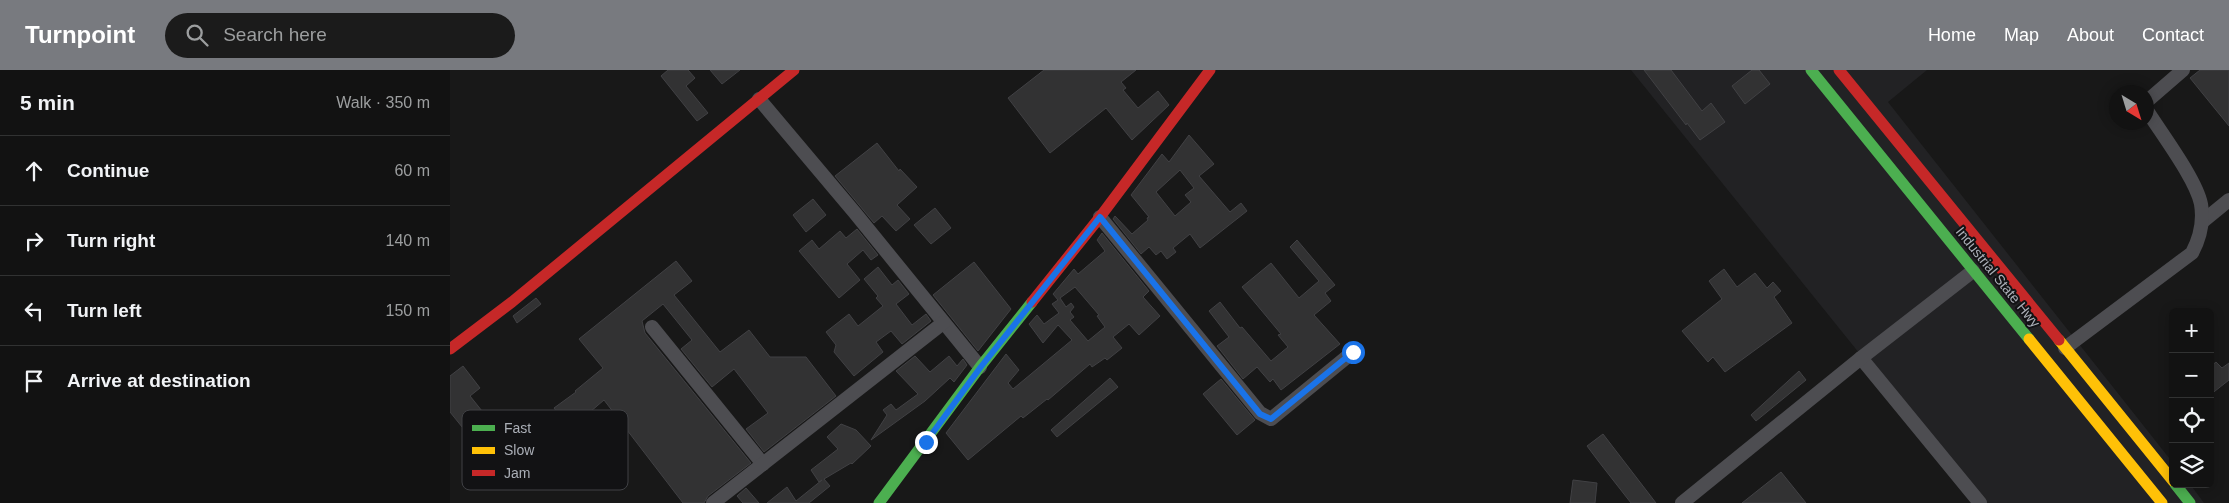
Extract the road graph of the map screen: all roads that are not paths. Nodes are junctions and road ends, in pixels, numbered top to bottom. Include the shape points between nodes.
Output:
1 (794, 70) edge
2 (1210, 70) edge
3 (1811, 70) edge
4 (1839, 70) edge
5 (2183, 70) edge
6 (2154, 95) edge
7 (759, 98) junction
8 (2154, 122) edge
9 (2229, 200) edge
10 (1100, 217) junction
11 (2202, 222) junction
12 (1973, 272) junction
13 (943, 323) junction
14 (652, 327) dead end
15 (2065, 348) junction
16 (450, 350) edge
17 (1353, 352) dead end
18 (1861, 358) junction
19 (980, 368) junction
20 (763, 464) junction
21 (2169, 477) edge
22 (2178, 488) edge
23 (713, 503) edge
24 (879, 503) edge
25 (1682, 503) edge
26 (1980, 503) edge
27 (2162, 503) edge
28 (2190, 503) edge

1 - 7 main road
2 - 10 main road
3 - 12 main road, Industrial State Hwy
4 - 15 main road, Industrial State Hwy
5 - 6 street
7 - 13 street
7 - 16 main road
8 - 11 street via 2194,187 2201,204
9 - 11 street
10 - 17 street via 1260,414 1271,419
10 - 19 main road
11 - 15 street via 2192,253
12 - 18 street
12 - 27 main road, Industrial State Hwy
13 - 19 street
13 - 20 street
14 - 20 street
15 - 21 main road, Industrial State Hwy
18 - 25 street
18 - 26 street
19 - 24 main road
20 - 23 street
22 - 28 main road, Industrial State Hwy

